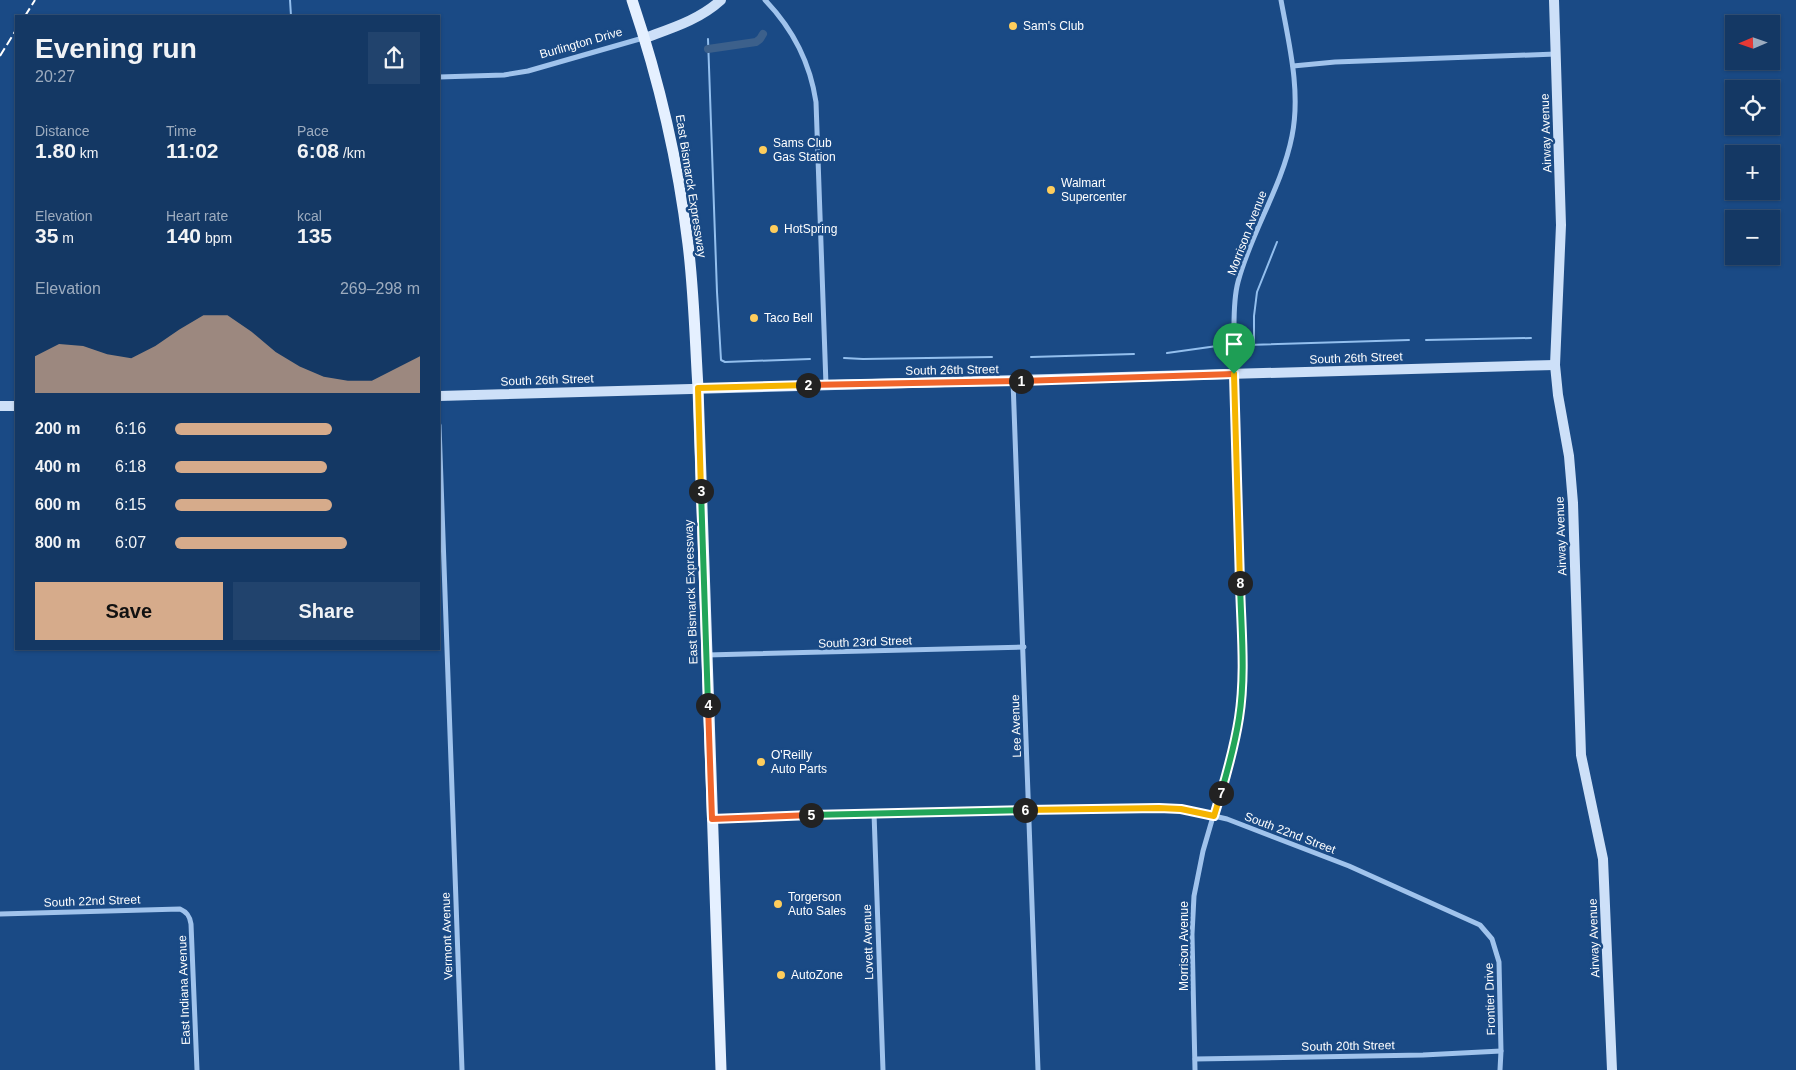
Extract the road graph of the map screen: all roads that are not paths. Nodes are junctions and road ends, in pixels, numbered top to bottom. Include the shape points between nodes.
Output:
1 (632, 0) edge
2 (721, 0) edge
3 (764, 0) edge
4 (1281, 0) edge
5 (1554, 0) edge
6 (645, 38) junction
7 (1556, 54) junction
8 (1293, 66) junction
9 (440, 77) edge
10 (1555, 365) junction
11 (1234, 374) junction
12 (1013, 381) junction
13 (826, 385) junction
14 (698, 388) junction
15 (440, 396) edge
16 (0, 406) edge
17 (15, 406) edge
18 (440, 454) edge
19 (1024, 647) junction
20 (707, 655) junction
21 (1029, 810) junction
22 (874, 814) junction
23 (1214, 816) junction
24 (712, 819) junction
25 (184, 911) joint
26 (0, 914) edge
27 (1461, 915) joint
28 (1501, 1050) junction
29 (1195, 1059) junction
30 (197, 1070) edge
31 (462, 1070) edge
32 (721, 1070) edge
33 (883, 1070) edge
34 (1038, 1070) edge
35 (1196, 1070) edge
36 (1500, 1070) edge
37 (1612, 1070) edge

1 - 6 main road, East Bismarck Expressway
2 - 6 street, Burlington Drive via 696,18
3 - 13 street via 799,46 809,70 816,102
4 - 8 street, Morrison Avenue
5 - 7 street, Airway Avenue
6 - 9 street, Burlington Drive via 528,72
6 - 14 main road, East Bismarck Expressway via 663,102 682,202 692,284
7 - 8 street
7 - 10 street, Airway Avenue via 1561,225
8 - 11 street, Morrison Avenue via 1295,106 1292,136 1282,171 1235,293
10 - 11 street, South 26th Street
10 - 37 street, Airway Avenue via 1572,494 1581,755 1603,859
11 - 12 street, South 26th Street
11 - 23 street, Morrison Avenue via 1242,691 1235,741
12 - 13 street, South 26th Street
12 - 19 street, Lee Avenue
13 - 14 street, South 26th Street
14 - 15 street, South 26th Street
14 - 20 main road, East Bismarck Expressway
16 - 17 street
18 - 31 street, Vermont Avenue
19 - 20 street, South 23rd Street
19 - 21 street, Lee Avenue
20 - 24 main road, East Bismarck Expressway
21 - 22 street, South 22nd Street
21 - 23 street, South 22nd Street via 1159,808
21 - 34 street, Lee Avenue
22 - 24 street, South 22nd Street
22 - 33 street, Lovett Avenue
23 - 27 street, South 22nd Street via 1349,866
23 - 29 street, Morrison Avenue via 1200,866 1193,909
24 - 32 main road, East Bismarck Expressway
25 - 26 street, South 22nd Street
25 - 30 street, East Indiana Avenue via 191,924
27 - 28 street, Frontier Drive via 1480,925 1496,947
28 - 29 street, South 20th Street via 1423,1055
28 - 36 street, Frontier Drive
29 - 35 street, Morrison Avenue

